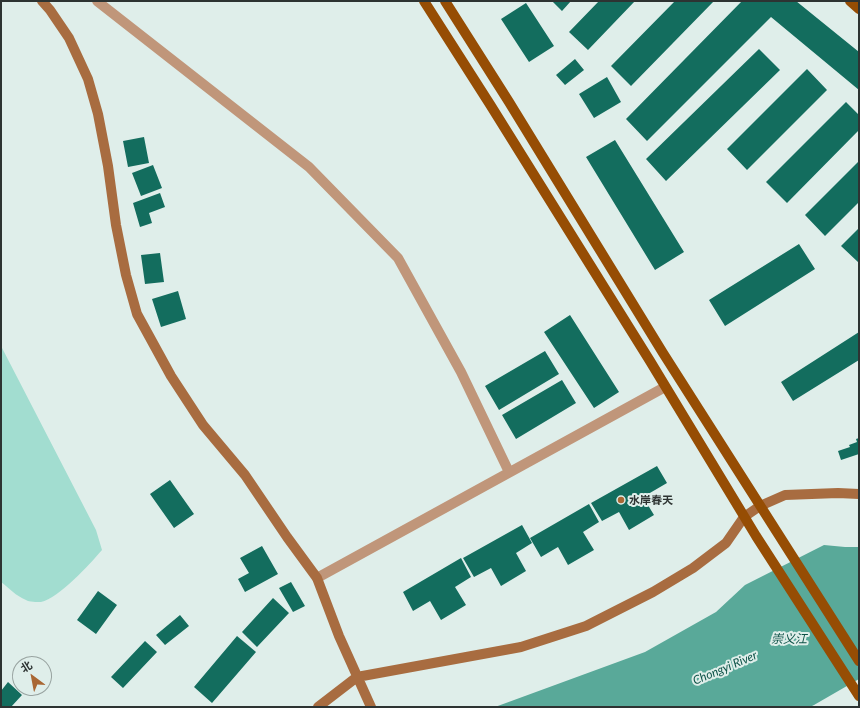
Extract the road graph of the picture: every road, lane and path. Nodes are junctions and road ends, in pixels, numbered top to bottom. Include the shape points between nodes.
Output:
1 (42, 1) edge
2 (97, 1) edge
3 (424, 1) edge
4 (445, 1) edge
5 (850, 1) edge
6 (859, 9) edge
7 (665, 387) junction
8 (509, 472) junction
9 (859, 494) edge
10 (760, 506) junction
11 (744, 517) junction
12 (317, 578) junction
13 (859, 661) edge
14 (357, 677) junction
15 (859, 696) edge
16 (370, 705) edge
17 (318, 707) edge

1 - 12 street via 69,38 88,79 98,114 126,275 137,314 171,376 203,425 245,475
2 - 8 street via 309,167 398,258 462,374
3 - 7 main road
4 - 10 main road
5 - 6 main road
7 - 8 street
7 - 11 main road
8 - 12 street
9 - 10 street via 785,495
10 - 11 street
10 - 13 main road
11 - 14 street via 726,543 693,568 653,592 586,626 521,648
11 - 15 main road
12 - 14 street via 338,636
14 - 16 street
14 - 17 street

